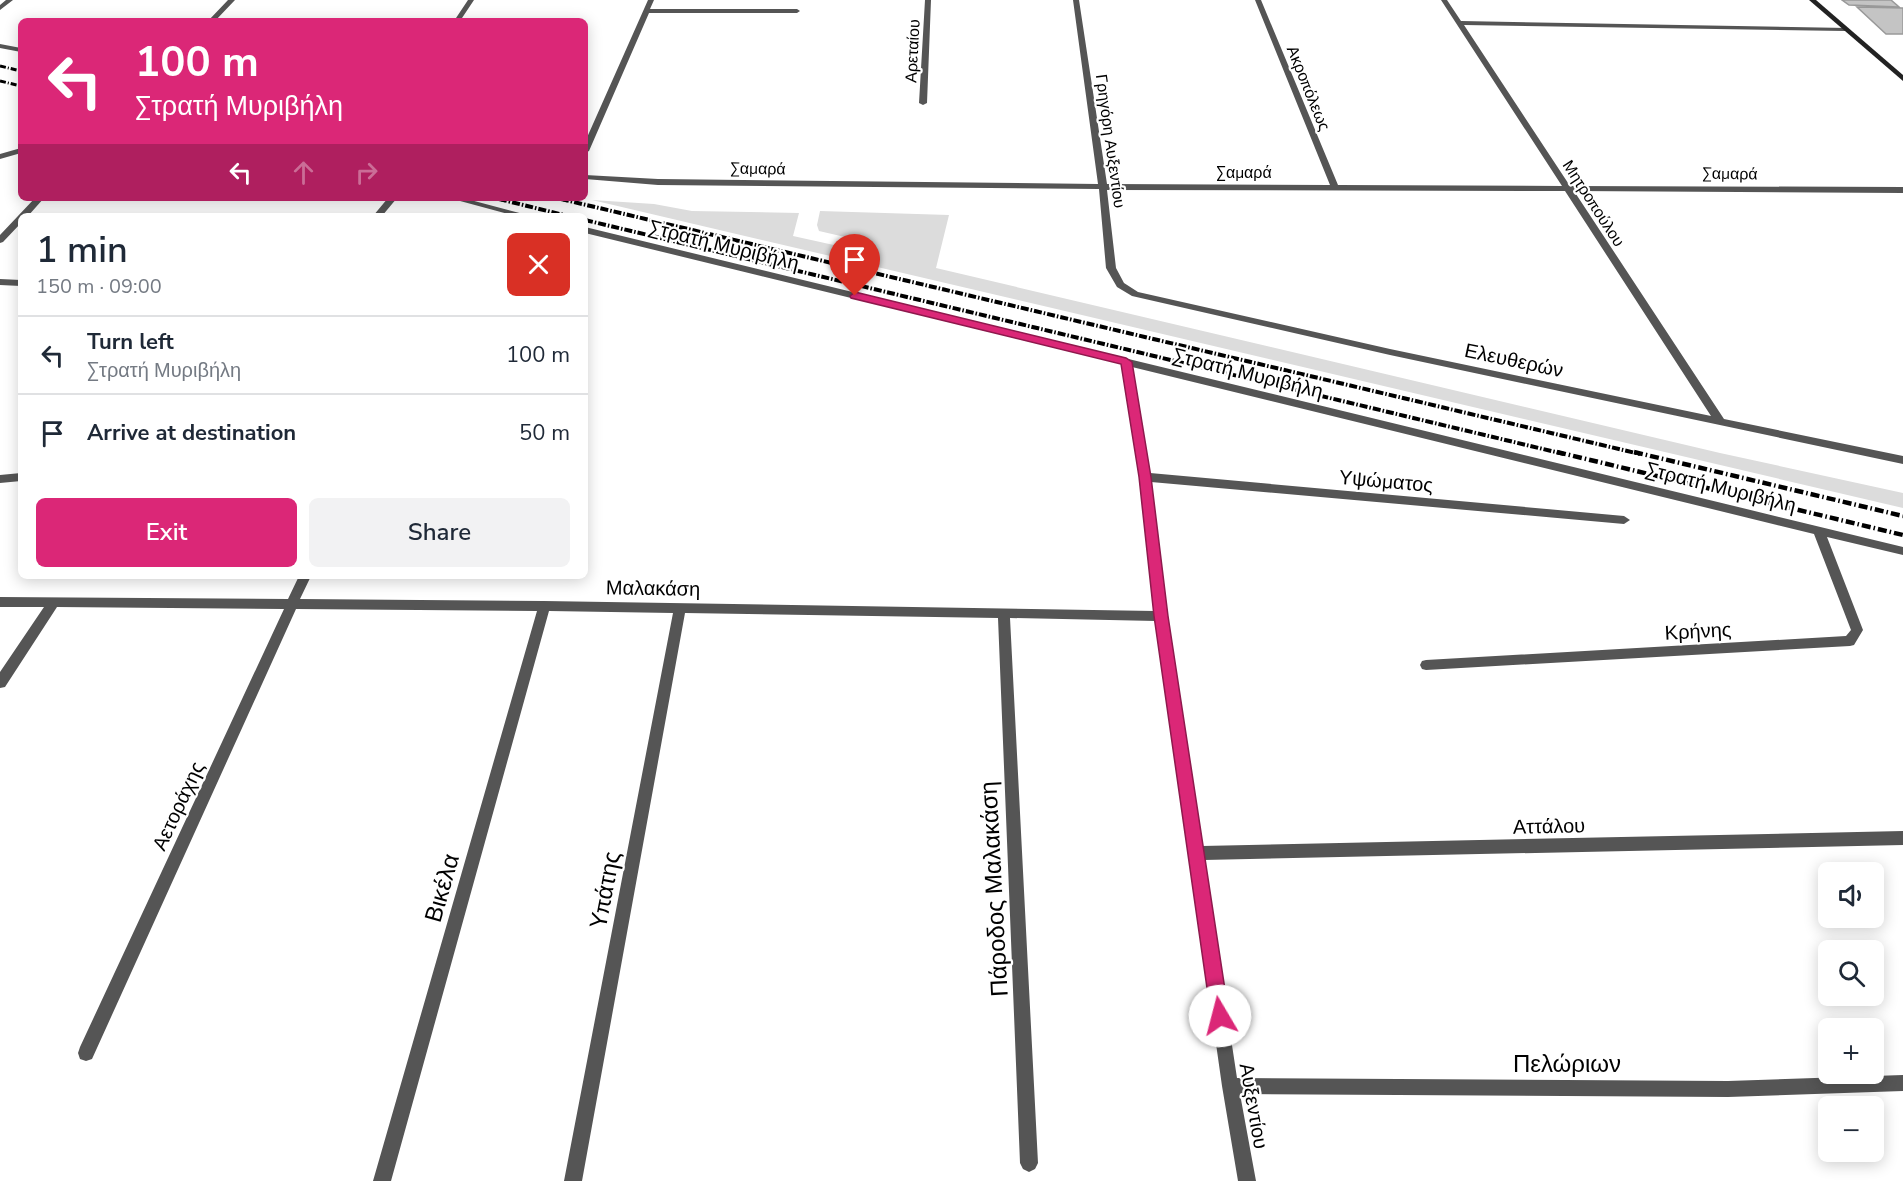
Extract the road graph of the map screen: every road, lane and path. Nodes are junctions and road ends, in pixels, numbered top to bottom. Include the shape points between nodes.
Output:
1 (10, 0) edge
2 (232, 0) edge
3 (471, 0) edge
4 (651, 0) edge
5 (928, 0) edge
6 (1076, 0) edge
7 (1258, 0) edge
8 (1444, 0) edge
9 (1812, 0) edge
10 (0, 8) edge
11 (797, 10) dead end
12 (647, 11) junction
13 (214, 18) edge
14 (459, 18) edge
15 (1459, 23) junction
16 (1845, 29) junction
17 (0, 46) edge
18 (18, 49) edge
19 (1903, 79) edge
20 (923, 103) dead end
21 (588, 144) edge
22 (18, 151) edge
23 (0, 157) edge
24 (588, 177) edge
25 (1334, 186) junction
26 (1103, 187) junction
27 (1565, 187) junction
28 (1903, 190) edge
29 (37, 201) edge
30 (390, 201) edge
31 (465, 201) edge
32 (26, 213) edge
33 (380, 213) edge
34 (515, 213) edge
35 (18, 221) edge
36 (588, 231) edge
37 (0, 240) edge
38 (0, 282) edge
39 (18, 283) edge
40 (1120, 285) joint
41 (1126, 362) junction
42 (1720, 421) junction
43 (1903, 460) edge
44 (18, 477) edge
45 (1145, 477) junction
46 (0, 479) edge
47 (1624, 520) dead end
48 (1818, 529) junction
49 (1903, 550) edge
50 (303, 579) edge
51 (0, 602) edge
52 (52, 603) junction
53 (291, 605) junction
54 (544, 606) junction
55 (680, 608) junction
56 (1004, 613) junction
57 (1161, 616) junction
58 (1426, 665) dead end
59 (0, 683) edge
60 (1903, 838) edge
61 (1196, 853) junction
62 (86, 1053) dead end
63 (1903, 1083) edge
64 (1230, 1086) junction
65 (1029, 1163) dead end
66 (382, 1181) edge
67 (573, 1181) edge
68 (1247, 1181) edge

1 - 10 street
2 - 13 street
3 - 14 street
4 - 12 street
5 - 20 street, Αρεταίου
6 - 26 street, Γρηγόρη Αυξεντίου
7 - 25 street, Ακροπόλεως
8 - 15 street, Μητροπούλου
9 - 16 main road
11 - 12 street
12 - 21 street
15 - 16 street
15 - 27 street, Μητροπούλου
16 - 19 main road
17 - 18 street
22 - 23 street
24 - 26 street, Σαμαρά via 658,182
25 - 26 street, Σαμαρά
25 - 27 street, Σαμαρά
26 - 40 street, Γρηγόρη Αυξεντίου via 1111,268
27 - 28 street, Σαμαρά
27 - 42 street, Μητροπούλου
29 - 32 street
30 - 33 street
31 - 34 street
35 - 37 street
36 - 41 street, Στρατή Μυριβήλη
38 - 39 street
40 - 42 street, Ελευθερών via 1135,294 1189,307
41 - 45 street, Αυξεντίου
41 - 48 street, Στρατή Μυριβήλη
42 - 43 street, Ελευθερών
44 - 46 street
45 - 47 street, Υψώματος
45 - 57 street, Αυξεντίου
48 - 49 street, Στρατή Μυριβήλη
48 - 58 street, Κρήνης via 1857,630 1850,641
50 - 53 street, Αετοράχης
51 - 52 street, Μαλακάση
52 - 53 street, Μαλακάση
52 - 59 street
53 - 54 street, Μαλακάση
53 - 62 street, Αετοράχης
54 - 55 street, Μαλακάση
54 - 66 street, Βικέλα
55 - 56 street, Μαλακάση
55 - 67 street, Υπάτης
56 - 57 street, Μαλακάση
56 - 65 street, Πάροδος Μαλακάση
57 - 61 street, Αυξεντίου
60 - 61 street, Αττάλου
61 - 64 street, Αυξεντίου
63 - 64 street, Πελώριων via 1728,1089
64 - 68 street, Αυξεντίου

